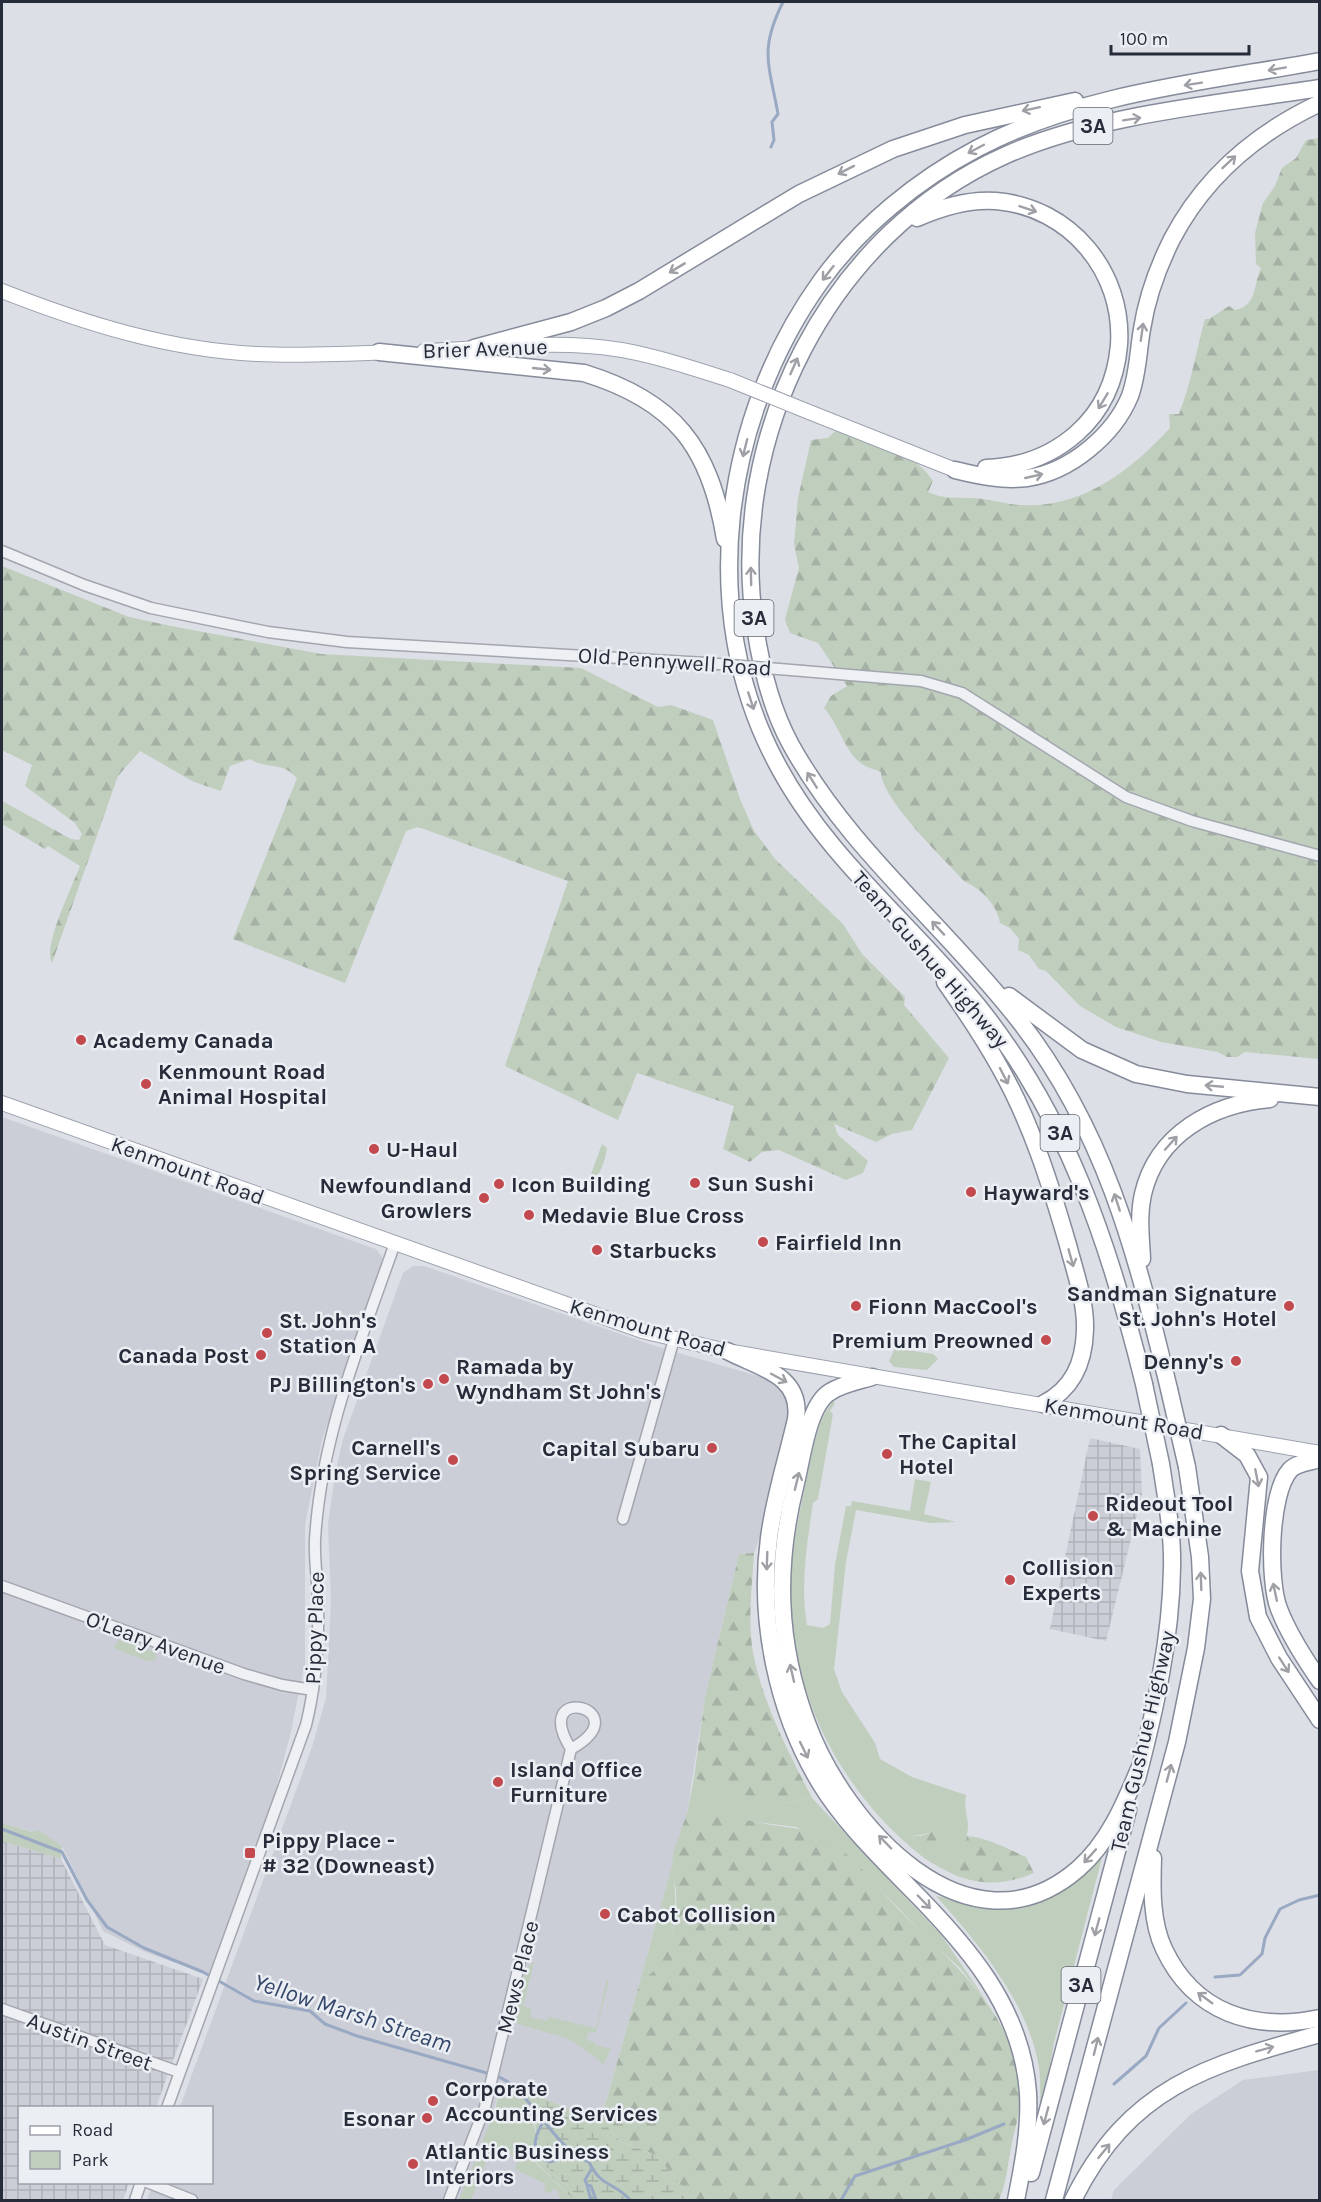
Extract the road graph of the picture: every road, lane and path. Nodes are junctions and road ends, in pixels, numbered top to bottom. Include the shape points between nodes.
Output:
1 (1320, 61) edge
2 (1320, 88) edge
3 (1151, 91) junction
4 (1320, 103) edge
5 (893, 232) junction
6 (2, 291) edge
7 (474, 348) junction
8 (379, 352) junction
9 (955, 470) junction
10 (2, 551) edge
11 (730, 583) junction
12 (1320, 856) edge
13 (902, 922) junction
14 (978, 970) junction
15 (1317, 1097) edge
16 (2, 1103) edge
17 (395, 1243) junction
18 (1142, 1277) junction
19 (674, 1339) junction
20 (727, 1351) junction
21 (872, 1377) junction
22 (1043, 1404) junction
23 (1221, 1435) junction
24 (1320, 1453) edge
25 (1320, 1459) edge
26 (623, 1519) dead end
27 (2, 1586) edge
28 (1320, 1681) edge
29 (313, 1689) junction
30 (1320, 1720) edge
31 (571, 1749) dead end
32 (1139, 1769) junction
33 (1154, 1830) junction
34 (2, 2009) edge
35 (1320, 2018) edge
36 (1320, 2034) edge
37 (179, 2072) junction
38 (168, 2106) edge
39 (140, 2184) edge
40 (152, 2184) edge
41 (135, 2200) edge
42 (192, 2200) edge
43 (449, 2200) edge
44 (1017, 2200) edge
45 (1024, 2200) edge
46 (1054, 2200) edge
47 (1073, 2200) edge

1 -> 3 highway, Team Gushue Highway / 3A
5 -> 2 highway, Team Gushue Highway / 3A via 969,174 1037,142 1115,121
3 -> 7 highway via 1034,109 926,136 799,194 606,308 571,322
3 -> 11 highway, Team Gushue Highway / 3A via 1048,119 980,147 921,183 845,251 802,309 765,383 738,477
9 -> 4 highway via 996,479 1028,478 1065,464 1095,444 1129,397 1153,284 1186,214 1242,150 1294,115
5 -> 9 highway via 917,218 960,204 996,201 1016,205 1055,220 1072,232 1102,266 1115,299 1120,332 1116,375 1097,411 1084,426 1035,460 1003,468
14 -> 5 highway, Team Gushue Highway / 3A via 850,834 815,785 789,742 773,703 751,599 756,491 769,430 784,388 813,329 842,285
6 - 8 main road, Brier Avenue via 69,318 206,348 257,354
7 - 8 main road, Brier Avenue
7 - 9 main road, Brier Avenue, bridge via 589,346 638,353 730,380
8 -> 11 highway via 584,373 642,397 667,415 694,445 714,486
10 - 12 street, Old Pennywell Road, bridge via 152,608 268,632 347,642 706,663 921,681 955,690 999,714 1126,797 1192,821
11 -> 13 highway, Team Gushue Highway / 3A via 738,655 752,705 774,759 802,808 836,852
13 -> 22 highway via 1000,1067 1046,1170 1081,1294 1085,1327 1081,1357 1070,1384 1059,1396
13 - 32 highway, Team Gushue Highway / 3A, bridge via 987,1018 1046,1104 1104,1241 1126,1312 1161,1464 1172,1538 1171,1599 1161,1671
15 -> 14 highway via 1179,1083 1109,1064 1058,1034
18 -> 14 highway, Team Gushue Highway / 3A via 1095,1144 1046,1059
18 -> 15 highway via 1143,1194 1151,1171 1184,1129 1206,1114 1230,1105
16 - 17 main road, Kenmount Road
17 - 19 main road, Kenmount Road
17 - 29 street, Pippy Place via 325,1454 315,1541 318,1646
33 -> 18 highway, Team Gushue Highway / 3A, bridge via 1188,1695 1202,1599 1196,1518 1187,1467
19 - 20 main road, Kenmount Road
19 - 26 street
20 - 21 main road, Kenmount Road
20 -> 44 highway via 787,1382 797,1400 796,1419 771,1519 766,1607 779,1684 792,1723 838,1810 963,1943 981,1966 1008,2015 1028,2093 1027,2141
21 - 22 main road, Kenmount Road
32 -> 21 highway via 1116,1818 1086,1862 1047,1890 1009,1900 970,1898 927,1879 903,1861 847,1798 807,1725 795,1684 785,1642 782,1555 816,1407 830,1392
22 - 23 main road, Kenmount Road
23 - 24 main road, Kenmount Road
23 -> 30 highway via 1246,1455 1259,1477 1250,1571 1258,1617 1279,1658
28 -> 25 highway via 1289,1632 1271,1578 1275,1523 1284,1480 1295,1466
27 - 29 street, O'Leary Avenue via 244,1674
29 - 37 street, Pippy Place via 301,1744
31 - 43 street, Mews Place via 477,2132
32 -> 45 highway, Team Gushue Highway / 3A
35 -> 33 highway via 1287,2024 1255,2022 1225,2012 1199,1995 1179,1973 1164,1948 1155,1916
46 -> 33 highway, Team Gushue Highway / 3A
34 - 37 street, Austin Street
47 -> 36 highway via 1119,2133 1167,2090 1243,2055
37 - 38 street, Pippy Place
39 - 41 street
40 - 42 street

